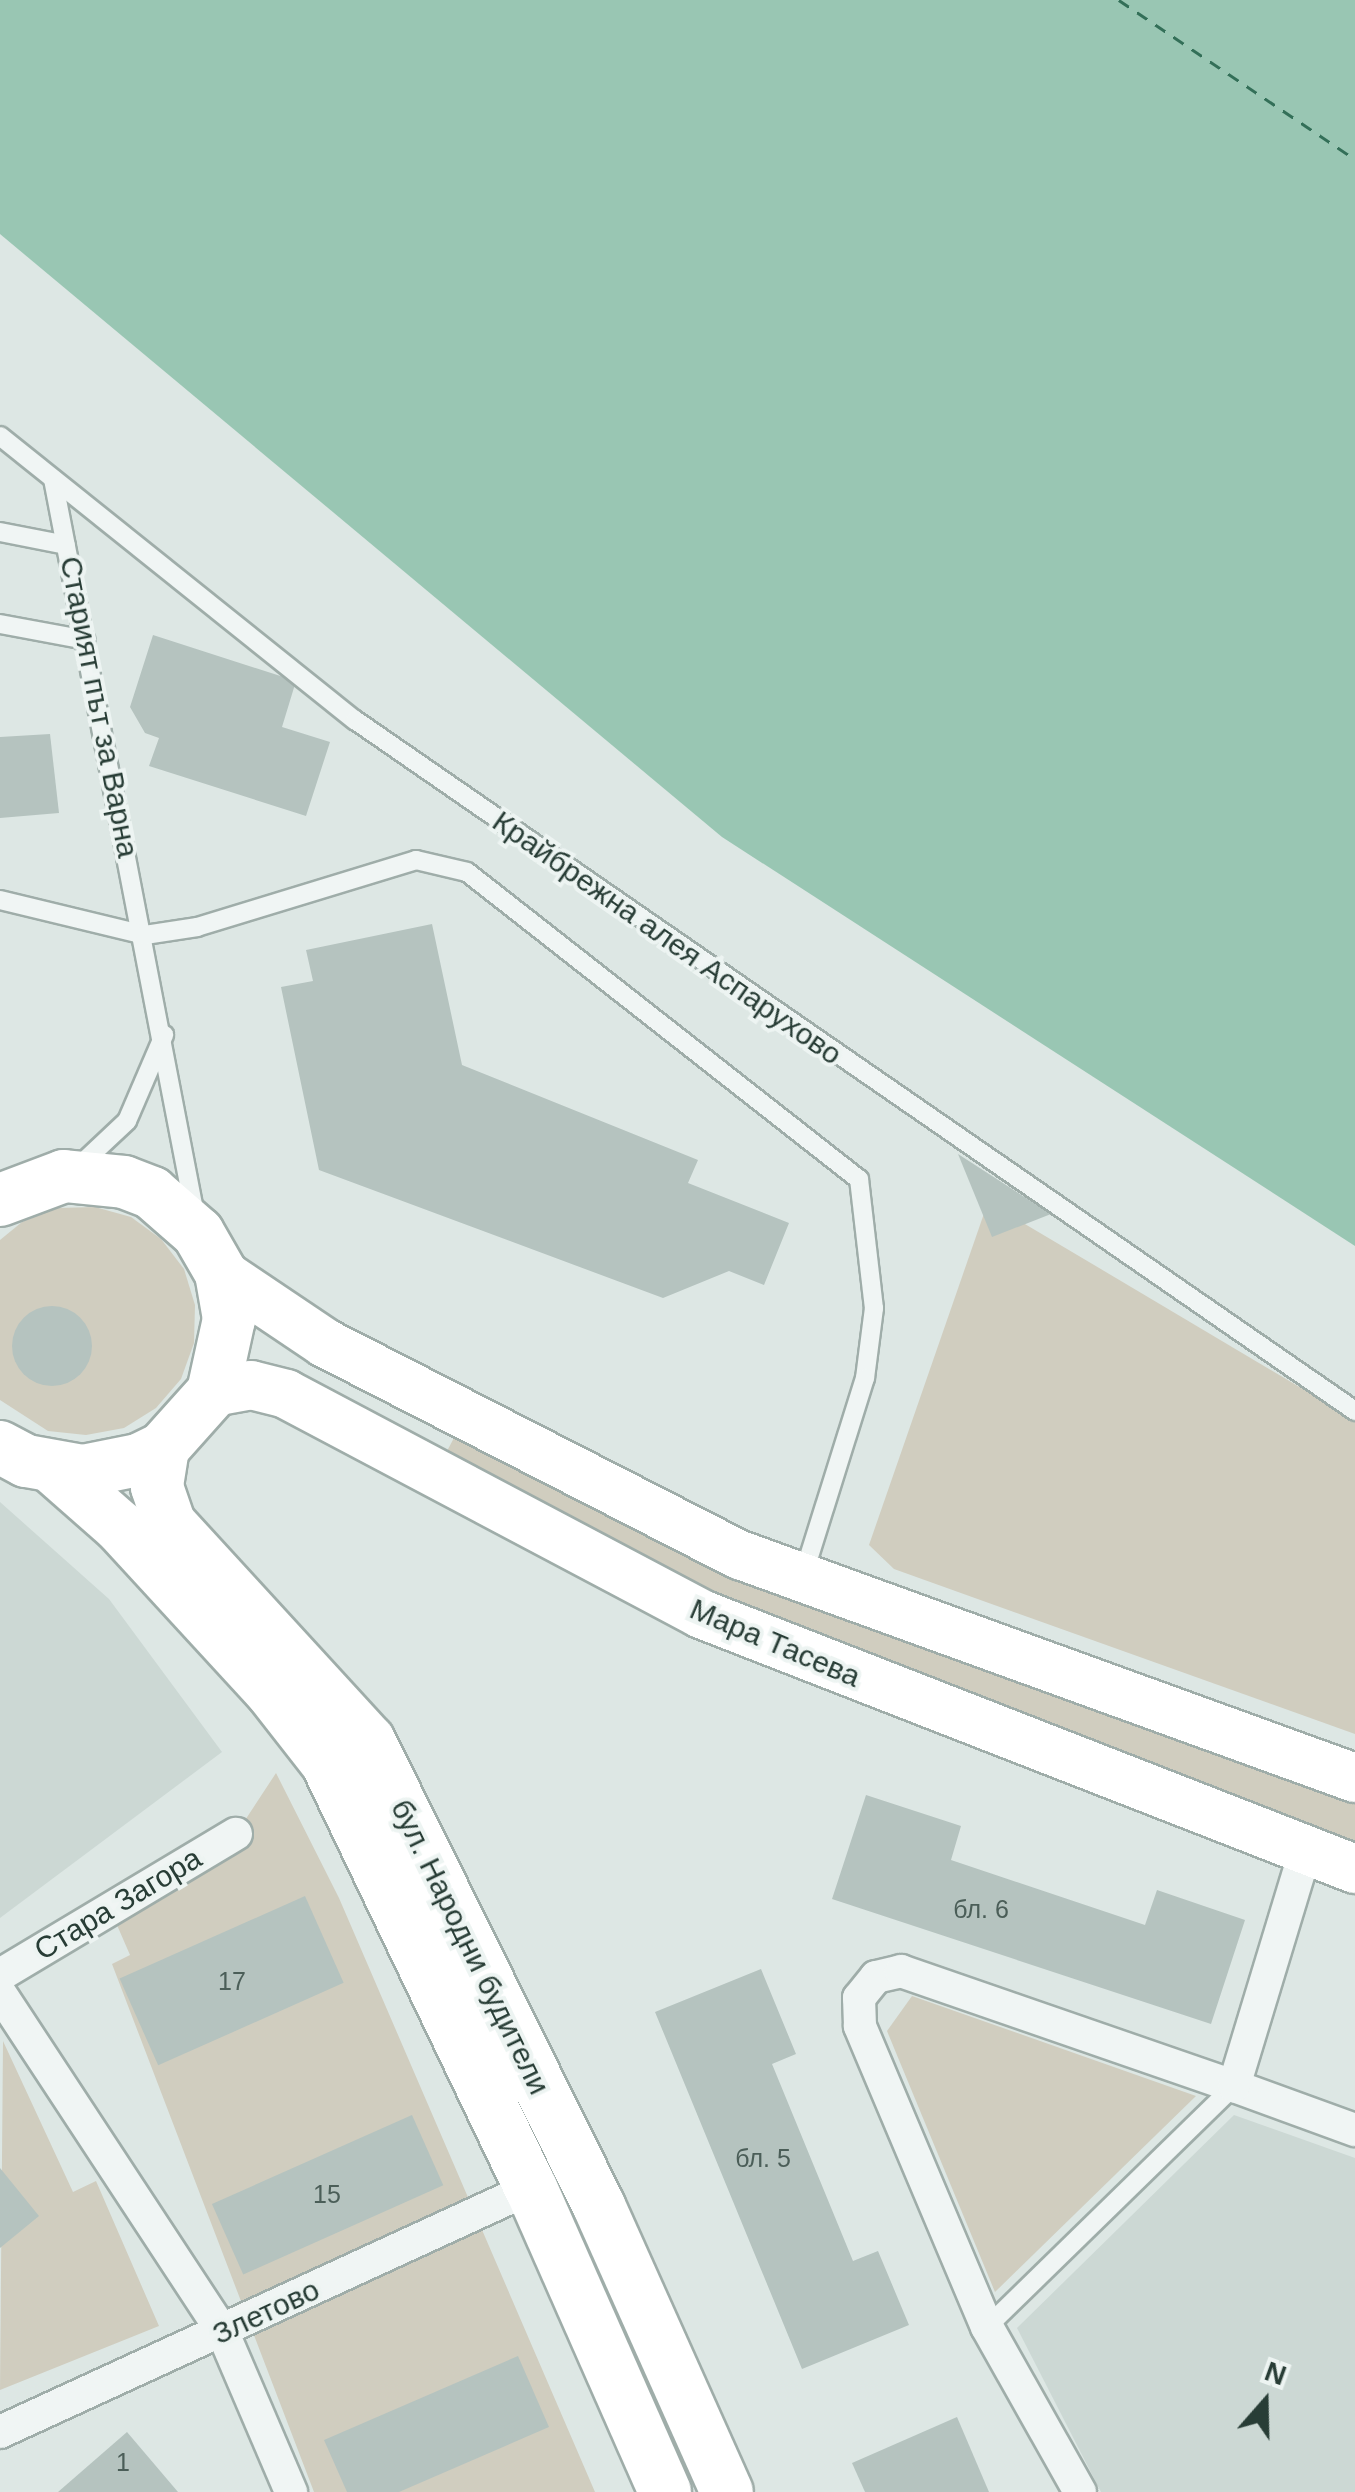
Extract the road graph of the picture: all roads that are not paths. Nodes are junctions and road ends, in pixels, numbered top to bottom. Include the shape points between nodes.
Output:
1 (0, 436) edge
2 (53, 479) junction
3 (0, 532) edge
4 (66, 545) junction
5 (0, 624) edge
6 (86, 640) junction
7 (0, 900) edge
8 (145, 936) junction
9 (164, 1035) junction
10 (25, 1184) edge
11 (210, 1253) junction
12 (213, 1392) junction
13 (1355, 1411) edge
14 (0, 1447) edge
15 (162, 1448) junction
16 (54, 1469) junction
17 (802, 1580) junction
18 (1355, 1778) edge
19 (236, 1834) dead end
20 (1305, 1852) junction
21 (1355, 1869) edge
22 (0, 1975) edge
23 (0, 1993) edge
24 (1234, 2086) junction
25 (1355, 2130) edge
26 (531, 2188) junction
27 (987, 2327) junction
28 (223, 2333) junction
29 (0, 2432) edge
30 (291, 2492) edge
31 (664, 2492) edge
32 (727, 2492) edge
33 (1080, 2492) edge

1 - 2 lane, Крайбрежна алея Аспарухово
2 - 4 lane, Старият път за Варна
2 - 13 lane, Крайбрежна алея Аспарухово via 355,720
3 - 4 lane
4 - 6 lane, Старият път за Варна
5 - 6 lane
6 - 8 lane, Старият път за Варна
7 - 8 lane
8 - 9 lane, Старият път за Варна
8 - 17 lane via 198,927 416,860 467,872 859,1179 874,1308 865,1378
9 - 10 lane via 127,1120 100,1152
9 - 11 lane, Старият път за Варна
10 - 11 main road via 124,1182 177,1210
11 - 12 main road via 229,1319
11 - 17 main road via 326,1343
12 - 15 main road
12 - 20 main road, Мара Тасева via 251,1386 286,1394 702,1614
14 - 16 main road
15 - 16 main road via 110,1468
15 - 32 main road, бул. Народни будители via 157,1487 170,1524 369,1741 598,2206
16 - 26 main road, бул. Народни будители via 120,1527 270,1690 327,1763
17 - 18 main road
19 - 22 street, Стара Загора
20 - 21 main road, Мара Тасева
20 - 24 street
23 - 28 street
24 - 25 street
24 - 27 lane
24 - 27 street via 914,1974 888,1972 866,1986 860,2026
26 - 28 street, Злетово
26 - 31 main road, бул. Народни будители
27 - 33 street
28 - 29 street, Злетово
28 - 30 street

